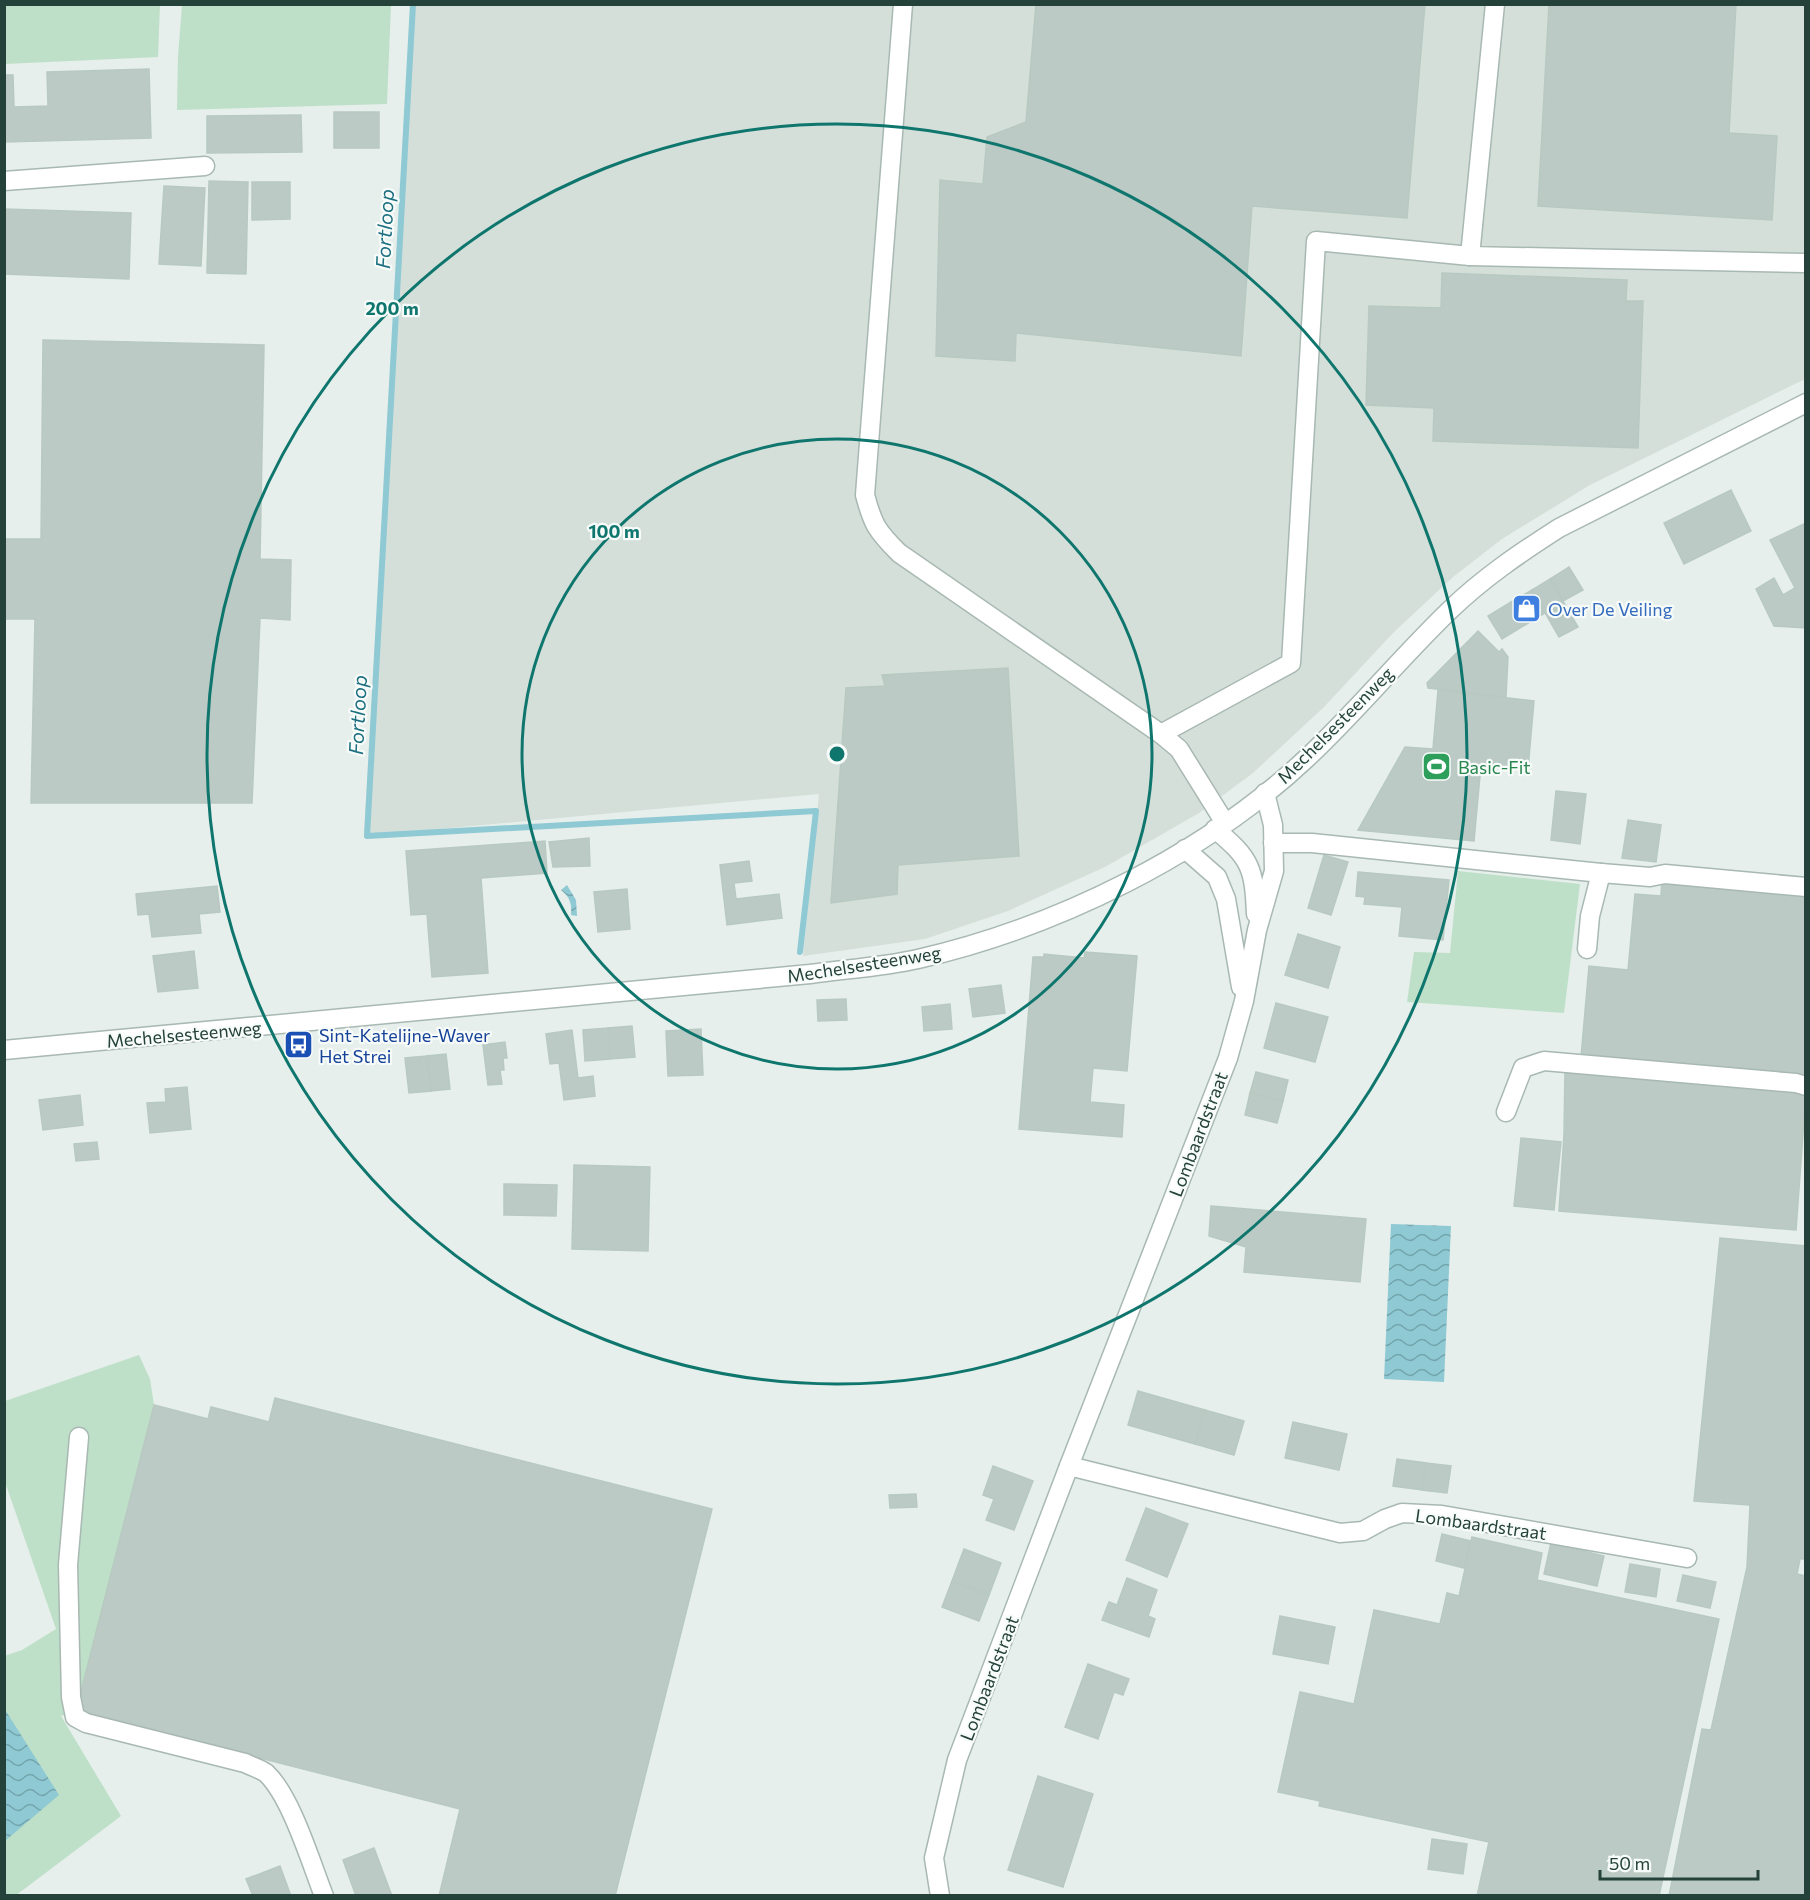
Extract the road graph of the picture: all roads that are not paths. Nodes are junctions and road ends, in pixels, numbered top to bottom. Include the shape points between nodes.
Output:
1 (903, 4) edge
2 (1496, 4) edge
3 (206, 166) dead end
4 (4, 181) edge
5 (1470, 256) junction
6 (1806, 263) edge
7 (1806, 403) edge
8 (1161, 734) junction
9 (1266, 793) junction
10 (1220, 826) junction
11 (1273, 843) junction
12 (1185, 849) junction
13 (1601, 873) junction
14 (1806, 887) edge
15 (1257, 930) junction
16 (1587, 950) dead end
17 (1244, 1001) junction
18 (4, 1050) edge
19 (1806, 1086) edge
20 (1506, 1112) dead end
21 (79, 1437) dead end
22 (1069, 1466) junction
23 (1687, 1558) dead end
24 (324, 1896) edge
25 (940, 1896) edge

1 - 8 street, Lombaardstraat via 865,495 870,515 879,533 899,553
2 - 5 street
3 - 4 street
5 - 6 street
5 - 8 street via 1316,242 1291,663
7 - 9 street, Mechelsesteenweg via 1558,528 1521,552 1451,608 1308,757
8 - 10 street, Lombaardstraat via 1179,749
9 - 10 street, Mechelsesteenweg
9 - 11 street, Lombaardstraat
10 - 12 street, Mechelsesteenweg
10 - 15 street, Lombaardstraat via 1245,858 1254,881
11 - 13 street via 1312,843
11 - 15 street, Lombaardstraat via 1274,871
12 - 17 street, Lombaardstraat via 1217,877 1226,899
12 - 18 street, Mechelsesteenweg via 1070,910 1016,931 916,959 704,985
13 - 14 street via 1650,877 1665,874
13 - 16 street via 1590,916
15 - 17 street, Lombaardstraat
17 - 22 street, Lombaardstraat via 1227,1058
19 - 20 street via 1544,1061 1523,1068
21 - 24 street via 68,1565 71,1697 75,1717 245,1763 264,1772 293,1816
22 - 23 street, Lombaardstraat via 1340,1533 1364,1531 1402,1513 1442,1515
22 - 25 street, Lombaardstraat via 957,1760 934,1858

